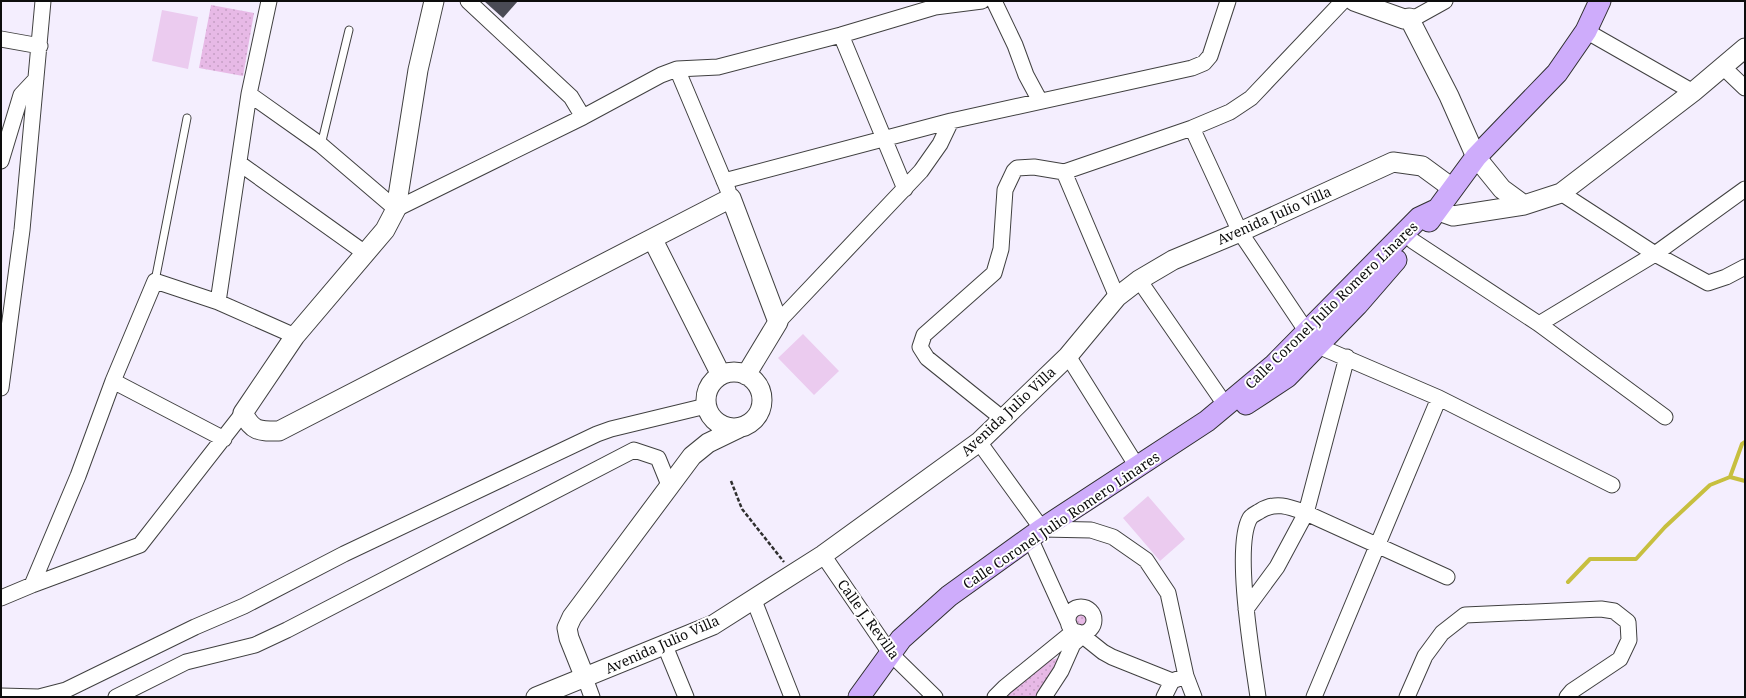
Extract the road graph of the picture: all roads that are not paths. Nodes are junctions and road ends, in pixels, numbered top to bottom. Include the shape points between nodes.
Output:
1 (43, 1) edge
2 (269, 1) edge
3 (434, 1) edge
4 (468, 1) edge
5 (982, 1) edge
6 (994, 1) edge
7 (1228, 1) edge
8 (1343, 1) edge
9 (1354, 1) edge
10 (1445, 1) edge
11 (1600, 1) edge
12 (1409, 18) junction
13 (348, 30) dead end
14 (1586, 31) junction
15 (841, 35) junction
16 (1, 39) edge
17 (40, 46) junction
18 (1745, 48) edge
19 (1723, 67) junction
20 (677, 69) junction
21 (36, 79) junction
22 (1745, 88) edge
23 (1693, 92) junction
24 (249, 94) junction
25 (1040, 101) junction
26 (583, 117) junction
27 (187, 118) dead end
28 (951, 121) junction
29 (1192, 128) junction
30 (883, 138) junction
31 (321, 144) junction
32 (1476, 157) junction
33 (1, 161) edge
34 (239, 163) junction
35 (1064, 172) junction
36 (724, 181) junction
37 (904, 188) junction
38 (1452, 188) junction
39 (1745, 189) edge
40 (1561, 193) junction
41 (731, 198) junction
42 (1524, 205) junction
43 (396, 209) junction
44 (1436, 210) junction
45 (1240, 232) junction
46 (653, 240) junction
47 (1413, 241) junction
48 (365, 253) junction
49 (1655, 254) junction
50 (1745, 267) edge
51 (1139, 280) junction
52 (155, 281) junction
53 (1117, 296) junction
54 (218, 302) junction
55 (778, 322) junction
56 (1539, 324) junction
57 (295, 336) junction
58 (1312, 339) junction
59 (1068, 356) junction
60 (1346, 357) junction
61 (721, 375) junction
62 (746, 375) junction
63 (113, 381) junction
64 (1, 388) edge
65 (1439, 398) junction
66 (1226, 406) junction
67 (708, 410) junction
68 (243, 413) junction
69 (1665, 417) dead end
70 (1003, 419) junction
71 (1207, 421) junction
72 (738, 428) junction
73 (224, 439) junction
74 (979, 442) junction
75 (692, 456) junction
76 (1138, 468) junction
77 (670, 485) junction
78 (1612, 485) dead end
79 (1306, 513) junction
80 (1036, 533) junction
81 (1377, 544) junction
82 (823, 555) junction
83 (1447, 577) dead end
84 (32, 585) junction
85 (1, 598) edge
86 (753, 598) junction
87 (1059, 602) junction
88 (1078, 607) junction
89 (1246, 609) junction
90 (1078, 631) junction
91 (665, 646) junction
92 (890, 653) junction
93 (1186, 676) junction
94 (585, 678) junction
95 (1172, 681) junction
96 (1, 696) edge
97 (116, 697) edge
98 (536, 697) edge
99 (592, 697) edge
100 (686, 697) edge
101 (792, 697) edge
102 (859, 697) edge
103 (935, 697) edge
104 (995, 697) edge
105 (1044, 697) edge
106 (1164, 697) edge
107 (1194, 697) edge
108 (1258, 697) edge
109 (1314, 697) edge
110 (1407, 697) edge
111 (1567, 697) edge

1 - 17 street
2 - 24 street
3 - 43 street via 418,70
4 - 26 street via 571,97
5 - 15 street via 935,7
6 - 25 street
7 - 25 street via 1210,56 1204,63 1192,68
8 - 29 street via 1251,98 1230,112
9 - 12 street via 1404,19
10 - 12 street via 1418,16
11 - 14 main road
12 - 32 street
13 - 31 lane
14 - 23 street
14 - 32 main road via 1557,74
15 - 20 street via 718,68
15 - 30 street
16 - 17 street
17 - 21 street
18 - 19 street
19 - 22 street
19 - 23 street
20 - 26 street
20 - 36 street
21 - 33 street via 21,95
21 - 64 street via 21,237
23 - 40 street
24 - 31 street
24 - 34 street
25 - 28 street
26 - 43 street
27 - 52 lane
28 - 30 street
28 - 37 street via 921,171
29 - 35 street
29 - 45 street
30 - 36 street
30 - 37 street
31 - 43 street
32 - 38 main road
32 - 42 street via 1502,189
34 - 48 street
34 - 54 street
35 - 53 street
35 - 70 street via 1034,167 1017,168 1014,171 1006,190 1001,249 994,273 924,335 920,347 927,358
36 - 41 street
37 - 55 street
38 - 44 main road
38 - 45 street, Avenida Julio Villa via 1422,166 1393,162
39 - 49 street
40 - 42 street
40 - 49 street
41 - 46 street
41 - 55 street
42 - 44 street via 1453,216
43 - 48 street via 385,230
44 - 47 main road, Calle Coronel Julio Romero Linares
44 - 58 main road, Calle Coronel Julio Romero Linares via 1419,218
45 - 51 street, Avenida Julio Villa via 1173,260
45 - 58 street
46 - 61 street
46 - 68 street via 279,431 261,431 249,425
47 - 56 street
47 - 58 main road, Calle Coronel Julio Romero Linares via 1357,305
48 - 57 street
49 - 50 street via 1708,283 1726,278
49 - 56 street
51 - 53 street, Avenida Julio Villa
51 - 66 street
52 - 54 street
52 - 63 street
53 - 59 street, Avenida Julio Villa
54 - 57 street
55 - 62 street
56 - 69 street
57 - 68 street
58 - 60 street
58 - 66 main road, Calle Coronel Julio Romero Linares via 1274,365
58 - 71 main road, Calle Coronel Julio Romero Linares via 1287,377 1238,409
59 - 70 street, Avenida Julio Villa
59 - 76 street
60 - 65 street
60 - 79 street
61 - 62 street via 738,372
61 - 67 street via 709,386 706,396
62 - 72 street via 759,387 762,406 752,422
63 - 73 street
63 - 84 street via 78,476
65 - 78 street
65 - 81 street
66 - 71 main road, Calle Coronel Julio Romero Linares
67 - 72 street via 716,422 724,427
67 - 75 street
67 - 96 street via 597,434 66,690 39,697
68 - 73 street
70 - 74 street, Avenida Julio Villa
71 - 76 main road, Calle Coronel Julio Romero Linares
72 - 75 street via 708,443
73 - 84 street via 140,545
74 - 80 street
74 - 82 street, Avenida Julio Villa
75 - 77 street
76 - 80 main road, Calle Coronel Julio Romero Linares
77 - 94 street via 572,617 567,628
77 - 97 street via 658,458 634,450 287,630 255,645 186,662
79 - 81 street
79 - 89 street via 1277,568
79 - 89 street via 1282,505 1267,506 1250,517 1244,559
80 - 87 street
80 - 92 main road, Calle Coronel Julio Romero Linares via 949,596 901,639
80 - 93 street via 1091,530 1113,537 1146,560 1168,593
81 - 83 street
81 - 109 street
82 - 86 street, Avenida Julio Villa
82 - 92 street, Calle J. Revilla
84 - 85 street
86 - 91 street, Avenida Julio Villa via 713,625
86 - 101 street
87 - 88 street
87 - 90 street
88 - 90 street via 1069,616
88 - 90 street via 1090,610 1094,618 1093,626
89 - 108 street
90 - 95 street via 1112,658
90 - 104 street
90 - 105 street via 1061,671
91 - 94 street, Avenida Julio Villa
91 - 100 street
92 - 102 main road, Calle Coronel Julio Romero Linares
92 - 103 street, Calle J. Revilla
93 - 95 street
93 - 107 street
94 - 98 street, Avenida Julio Villa
94 - 99 street
95 - 106 street
110 - 111 street via 1425,656 1442,633 1465,615 1614,611 1628,622 1629,640 1620,659

